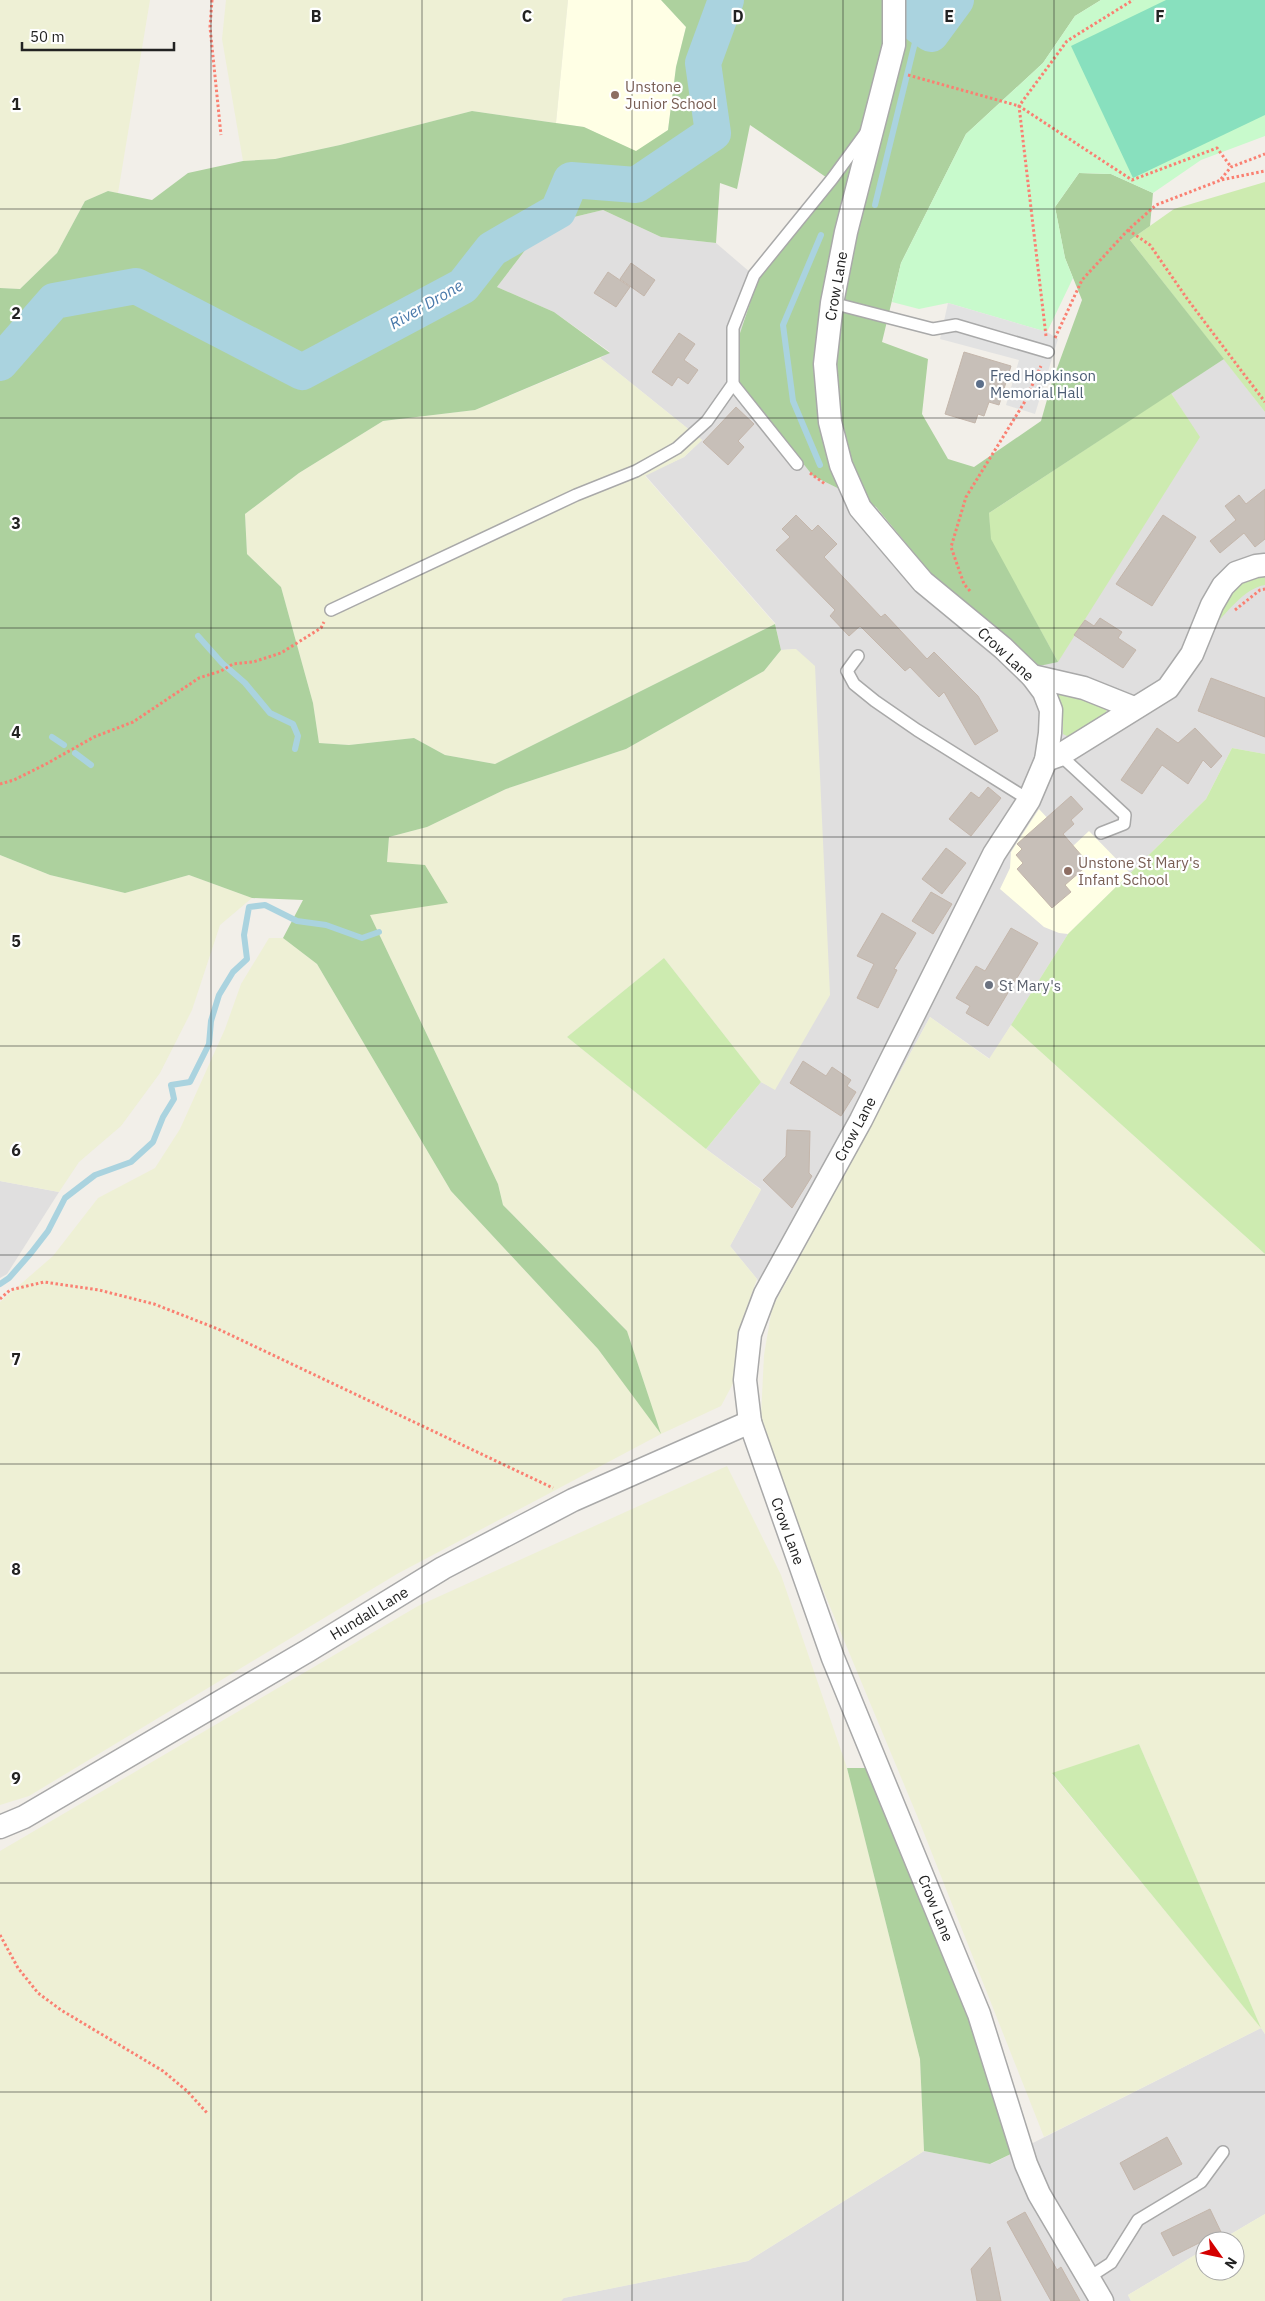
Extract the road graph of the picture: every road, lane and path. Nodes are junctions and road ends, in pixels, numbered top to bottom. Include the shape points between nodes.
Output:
1 (212, 0) edge
2 (894, 0) edge
3 (1134, 0) edge
4 (888, 70) junction
5 (1019, 106) junction
6 (873, 123) junction
7 (221, 135) dead end
8 (1265, 154) edge
9 (1231, 168) junction
10 (1265, 170) edge
11 (1221, 180) junction
12 (1128, 230) junction
13 (832, 303) junction
14 (1048, 352) junction
15 (733, 384) junction
16 (1265, 402) edge
17 (797, 464) dead end
18 (1265, 565) edge
19 (971, 592) dead end
20 (331, 610) joint
21 (858, 656) dead end
22 (1032, 676) junction
23 (1134, 708) junction
24 (1053, 757) junction
25 (0, 784) edge
26 (1029, 800) junction
27 (1101, 833) dead end
28 (0, 1299) edge
29 (750, 1422) junction
30 (573, 1500) junction
31 (0, 1827) edge
32 (0, 1934) edge
33 (208, 2114) dead end
34 (1224, 2152) dead end
35 (1088, 2278) junction
36 (1102, 2301) edge

1 - 7 path via 210,27
2 - 4 street, Crow Lane via 894,45
3 - 5 path via 1066,41
4 - 5 path
4 - 6 street, Crow Lane
5 - 9 path via 1132,180 1217,148
5 - 14 path
6 - 13 street, Crow Lane
6 - 15 lane via 832,180 754,275 733,328
8 - 9 path
9 - 11 path
10 - 11 path
11 - 12 path via 1156,205
12 - 14 path via 1082,280
12 - 16 path via 1150,245
13 - 14 lane via 933,328 956,325
13 - 22 street, Crow Lane via 825,364 830,422 841,465 860,508 923,582
14 - 19 path via 1024,403 966,496 951,547 964,584
15 - 17 lane
15 - 20 lane via 707,421 678,448 636,471 576,495
18 - 23 street via 1236,573 1223,586 1192,654 1168,688
20 - 25 path via 321,628 281,653 253,662 233,664 200,678 133,722
21 - 26 lane via 847,671 854,684 917,730
22 - 23 street via 1084,688
22 - 24 street, Crow Lane via 1044,692 1050,710
23 - 24 street
24 - 26 street, Crow Lane
24 - 27 lane via 1125,815 1124,824
26 - 29 street, Crow Lane via 994,854 861,1120 764,1294 750,1334 745,1380
28 - 30 path via 10,1290 44,1282 98,1290 154,1304 218,1329
29 - 30 street, Hundall Lane
29 - 35 street, Crow Lane via 833,1658 979,2014 1026,2164 1039,2194
30 - 31 street, Hundall Lane via 443,1568 32,1812
32 - 33 path via 18,1968 38,1993 163,2071
34 - 35 lane via 1201,2182 1138,2220 1112,2263
35 - 36 street, Crow Lane

